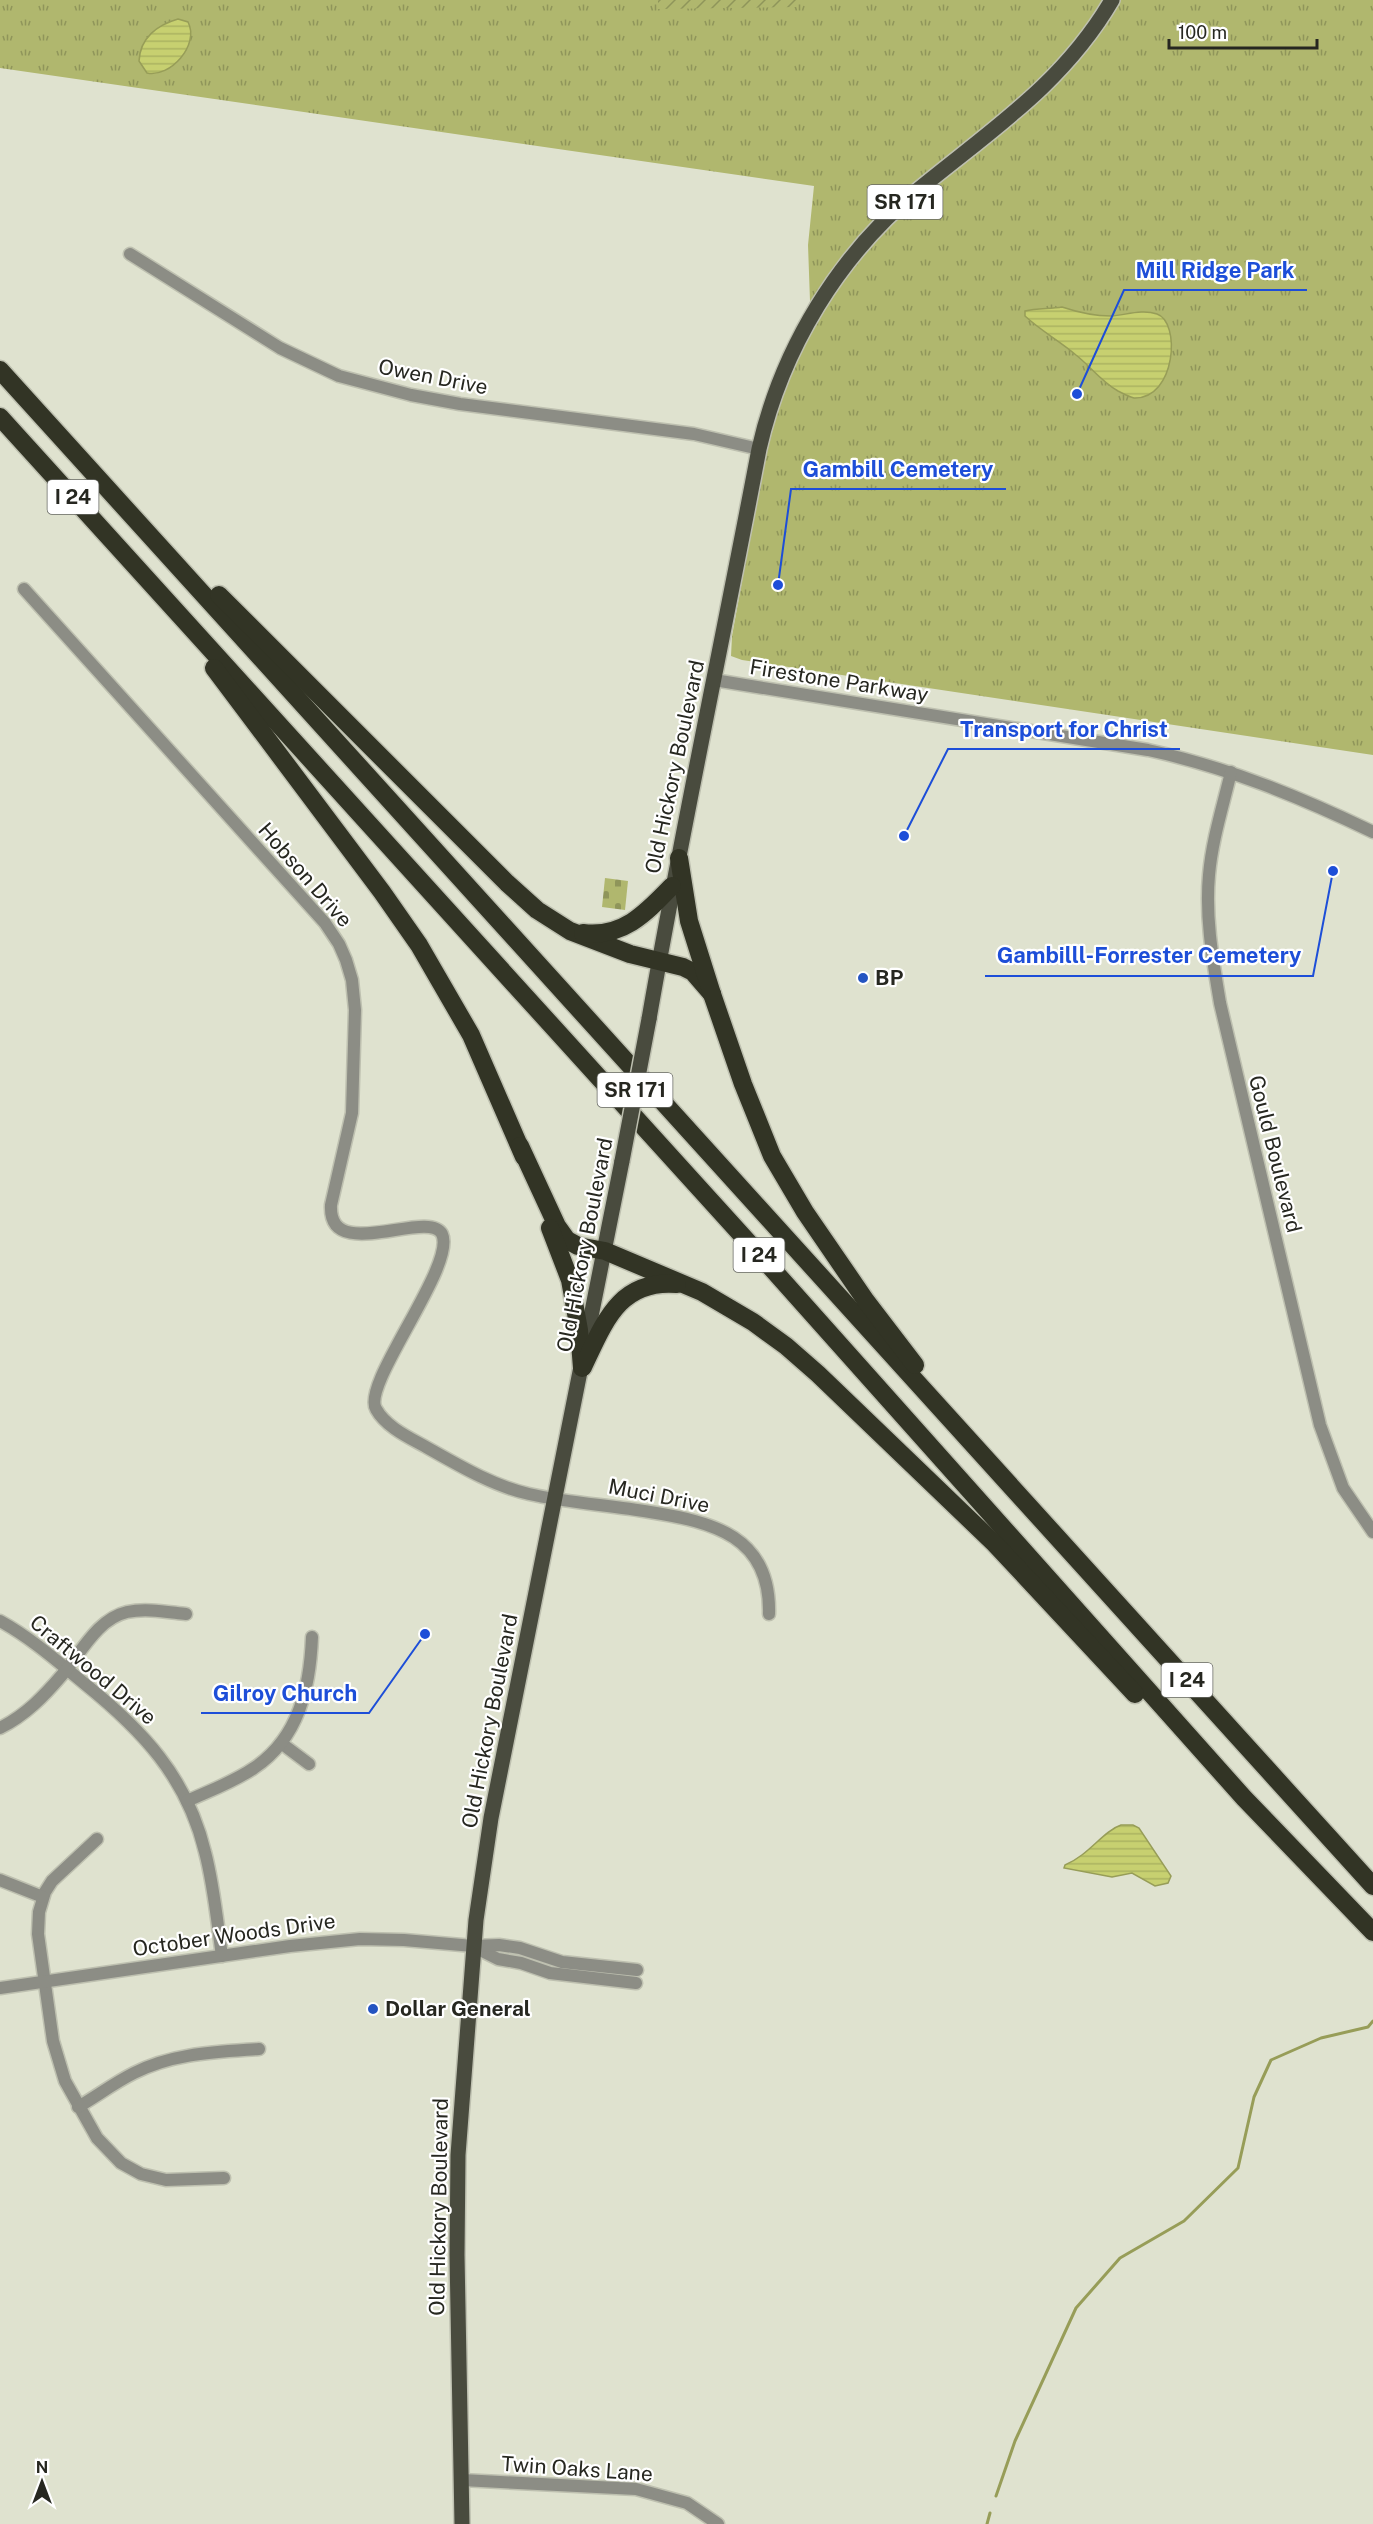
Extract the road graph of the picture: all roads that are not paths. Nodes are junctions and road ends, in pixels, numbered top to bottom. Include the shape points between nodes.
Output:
1 (1112, 0) edge
2 (130, 254) dead end
3 (0, 370) edge
4 (0, 417) edge
5 (51, 427) junction
6 (759, 449) junction
7 (145, 577) junction
8 (24, 589) dead end
9 (714, 680) junction
10 (1231, 772) junction
11 (1373, 832) edge
12 (680, 858) junction
13 (672, 886) junction
14 (570, 931) junction
15 (659, 961) junction
16 (712, 994) junction
17 (520, 1146) junction
18 (605, 1251) junction
19 (691, 1287) junction
20 (582, 1368) junction
21 (1001, 1475) junction
22 (557, 1498) junction
23 (1373, 1532) edge
24 (186, 1614) dead end
25 (769, 1614) dead end
26 (0, 1621) edge
27 (312, 1636) dead end
28 (67, 1669) junction
29 (0, 1728) edge
30 (281, 1743) junction
31 (309, 1764) dead end
32 (1244, 1798) junction
33 (187, 1801) junction
34 (97, 1839) dead end
35 (0, 1880) edge
36 (1373, 1886) edge
37 (43, 1897) junction
38 (1373, 1932) edge
39 (473, 1946) junction
40 (222, 1956) junction
41 (637, 1970) dead end
42 (45, 1981) junction
43 (636, 1983) dead end
44 (0, 1988) edge
45 (259, 2049) dead end
46 (78, 2107) junction
47 (224, 2178) dead end
48 (462, 2480) junction
49 (462, 2524) edge
50 (718, 2524) edge

1 - 6 main road, Old Hickory Boulevard / SR 171 via 1089,34 1040,91 918,190 870,235 847,264 809,321 788,362
2 - 6 street, Owen Drive via 280,348 339,376 460,404 694,434
3 - 5 highway, I 24
4 - 7 highway, I 24
5 - 14 highway via 507,883 537,910
5 - 21 highway, I 24
6 - 9 main road, Old Hickory Boulevard / SR 171
7 - 17 highway via 419,945 471,1035
7 - 32 highway, I 24
8 - 22 street, Hobson Drive via 325,923 343,952 354,993 355,1083 350,1125 331,1205 332,1218 339,1227 354,1233 426,1227 438,1230 443,1237 438,1266 387,1366 375,1397 375,1408 393,1427 466,1469 522,1492
9 - 10 street, Firestone Parkway via 1148,750
9 - 12 main road, Old Hickory Boulevard / SR 171
10 - 11 street, Firestone Parkway
10 - 23 street, Gould Boulevard via 1213,849 1208,898 1220,1004 1320,1425 1343,1488
12 - 13 main road, Old Hickory Boulevard / SR 171
12 - 16 highway via 690,921
13 - 14 highway via 626,927 601,934
13 - 15 main road, Old Hickory Boulevard / SR 171
14 - 15 highway
15 - 16 highway via 693,972
15 - 18 main road, Old Hickory Boulevard / SR 171, bridge
16 - 21 highway via 772,1156 805,1212 866,1301
17 - 18 highway via 564,1237 578,1246
17 - 20 highway via 570,1280
18 - 19 highway
18 - 20 main road, Old Hickory Boulevard
19 - 20 highway via 661,1284 628,1295 610,1312
19 - 32 highway via 753,1322 819,1374 994,1544 1173,1735
20 - 22 main road, Old Hickory Boulevard
21 - 36 highway, I 24
22 - 25 street, Muci Drive via 685,1518 723,1530 755,1559 766,1585
22 - 39 main road, Old Hickory Boulevard via 491,1818
24 - 28 street via 143,1610 116,1616 94,1634
26 - 28 street, Craftwood Drive
27 - 30 street via 306,1690
28 - 29 street via 30,1709
28 - 33 street, Craftwood Drive via 139,1731 166,1765
30 - 31 street
30 - 33 street via 254,1768
32 - 38 highway, I 24
33 - 40 street, Craftwood Drive via 205,1851
34 - 37 street via 58,1874
35 - 37 street
37 - 42 street via 38,1927
39 - 40 street, October Woods Drive via 360,1939
39 - 41 street, October Woods Drive via 509,1946 562,1962
39 - 43 street via 498,1959 550,1973
39 - 48 main road, Old Hickory Boulevard via 458,2168
40 - 42 street, October Woods Drive
42 - 44 street, October Woods Drive
42 - 46 street via 57,2057
45 - 46 street via 191,2055 157,2063
46 - 47 street via 107,2151 134,2170 166,2180
48 - 49 main road, Old Hickory Boulevard
48 - 50 street, Twin Oaks Lane via 647,2491 687,2503

